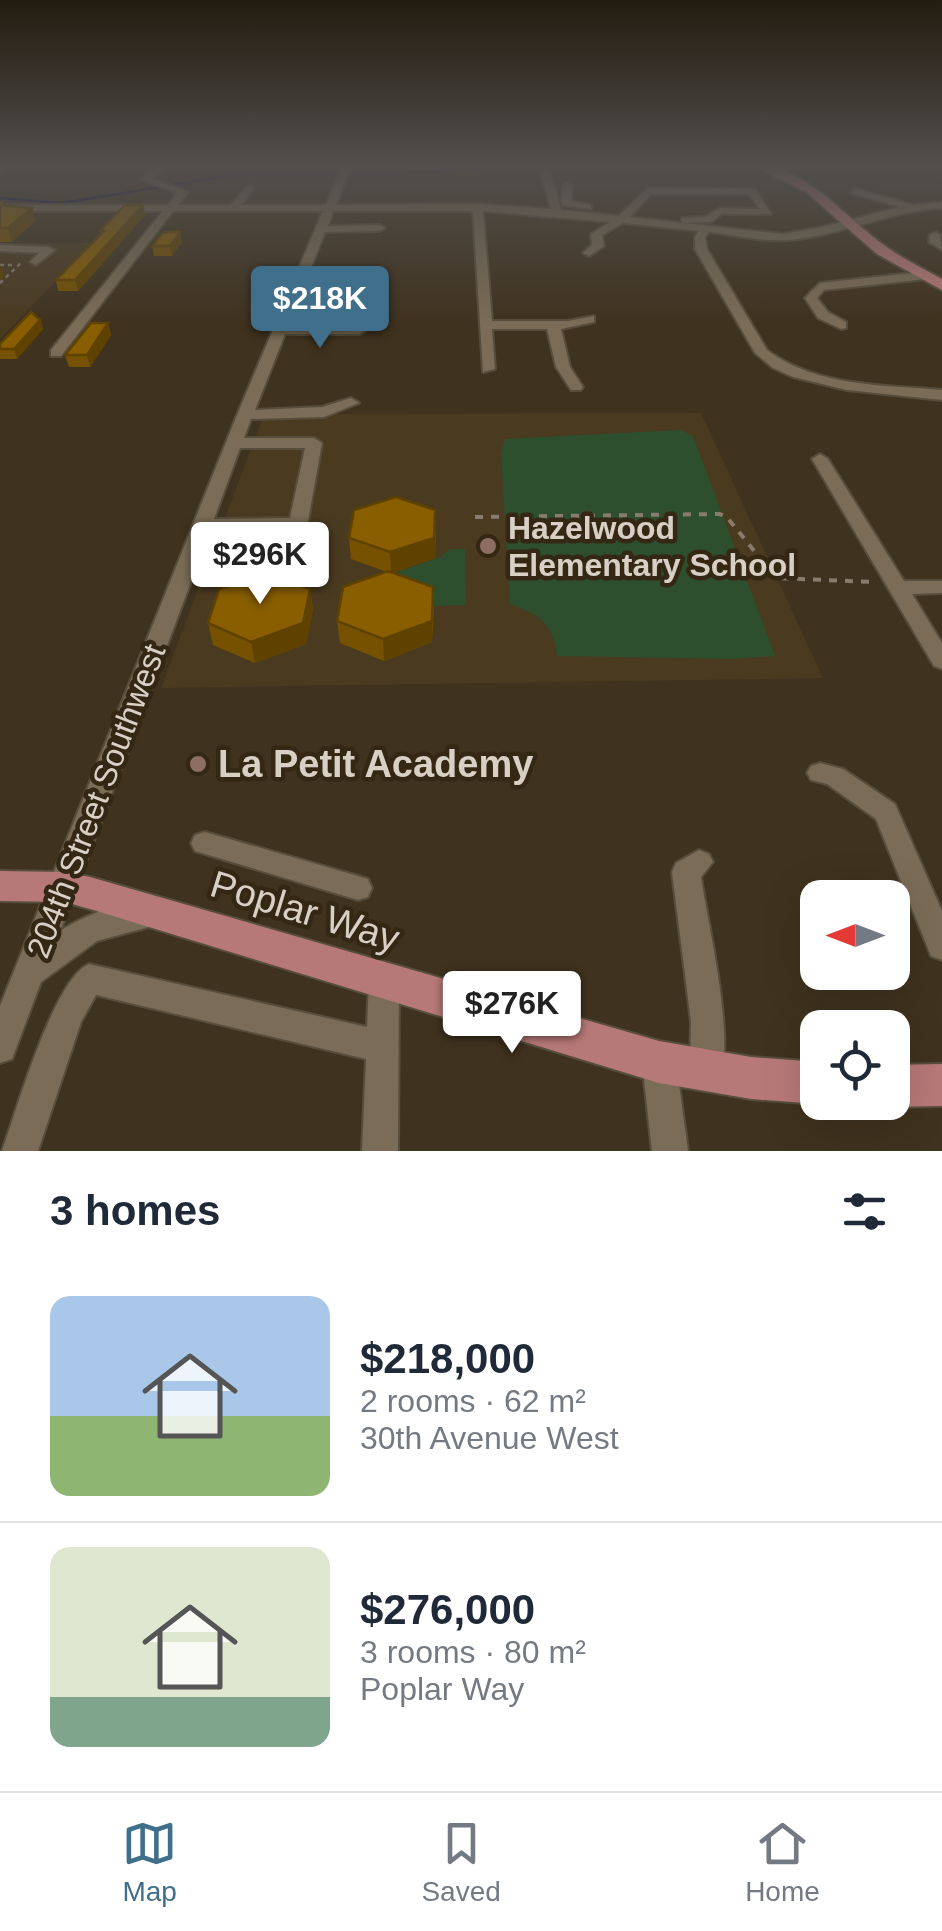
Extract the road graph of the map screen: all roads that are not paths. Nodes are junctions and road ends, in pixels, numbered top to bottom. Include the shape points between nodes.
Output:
1 (163, 219) edge
2 (325, 219) edge
3 (479, 219) edge
4 (620, 219) edge
5 (653, 219) edge
6 (675, 219) edge
7 (703, 219) edge
8 (843, 219) edge
9 (870, 219) edge
10 (850, 225) junction
11 (322, 228) junction
12 (380, 228) dead end
13 (706, 229) junction
14 (935, 235) dead end
15 (942, 247) edge
16 (0, 248) edge
17 (589, 253) dead end
18 (36, 262) dead end
19 (304, 274) junction
20 (368, 274) dead end
21 (922, 276) junction
22 (942, 284) edge
23 (589, 320) dead end
24 (486, 325) junction
25 (553, 325) junction
26 (841, 325) dead end
27 (281, 330) junction
28 (359, 330) dead end
29 (56, 354) dead end
30 (488, 369) dead end
31 (576, 386) dead end
32 (942, 395) edge
33 (351, 403) dead end
34 (245, 415) junction
35 (234, 443) junction
36 (820, 458) dead end
37 (202, 525) junction
38 (942, 587) edge
39 (898, 588) junction
40 (942, 660) edge
41 (820, 772) dead end
42 (204, 842) dead end
43 (700, 862) dead end
44 (0, 886) edge
45 (65, 887) junction
46 (358, 888) dead end
47 (158, 914) junction
48 (942, 946) edge
49 (28, 978) junction
50 (384, 982) junction
51 (380, 1046) junction
52 (0, 1047) edge
53 (659, 1062) junction
54 (708, 1070) junction
55 (800, 1081) edge
56 (942, 1085) edge
57 (910, 1086) edge
58 (20, 1151) edge
59 (380, 1151) edge
60 (670, 1151) edge

1 - 29 street
2 - 11 street, 204th Street Southwest
3 - 24 street
4 - 17 street via 596,234 598,246
5 - 13 street
6 - 7 street
8 - 10 main road
9 - 10 street
10 - 13 street via 782,237
10 - 21 main road
11 - 12 street
11 - 19 street, 204th Street Southwest
13 - 32 street via 701,249 774,365 810,378
14 - 15 street
16 - 18 street via 49,250
19 - 20 street
19 - 27 street, 204th Street Southwest
21 - 22 main road
21 - 26 street via 820,286 810,298
23 - 25 street
24 - 25 street
24 - 30 street
25 - 31 street via 563,367
27 - 28 street
27 - 34 street, 204th Street Southwest
33 - 34 street via 324,412
34 - 35 street, 204th Street Southwest
35 - 37 street, 204th Street Southwest
35 - 37 street via 314,443 298,521
36 - 39 street
37 - 45 street, 204th Street Southwest
38 - 39 street
39 - 40 street
41 - 48 street via 886,812
42 - 46 street
43 - 54 street via 686,872
44 - 45 main road, Poplar Way
45 - 47 main road, Poplar Way
45 - 49 street, 204th Street Southwest
47 - 49 street via 84,930
47 - 50 main road, Poplar Way
49 - 52 street, 204th Street Southwest
50 - 51 street
50 - 53 main road, Poplar Way
51 - 58 street via 89,980 67,1015
51 - 59 street
53 - 54 main road, Poplar Way
53 - 60 street
54 - 55 main road, Poplar Way
56 - 57 main road

